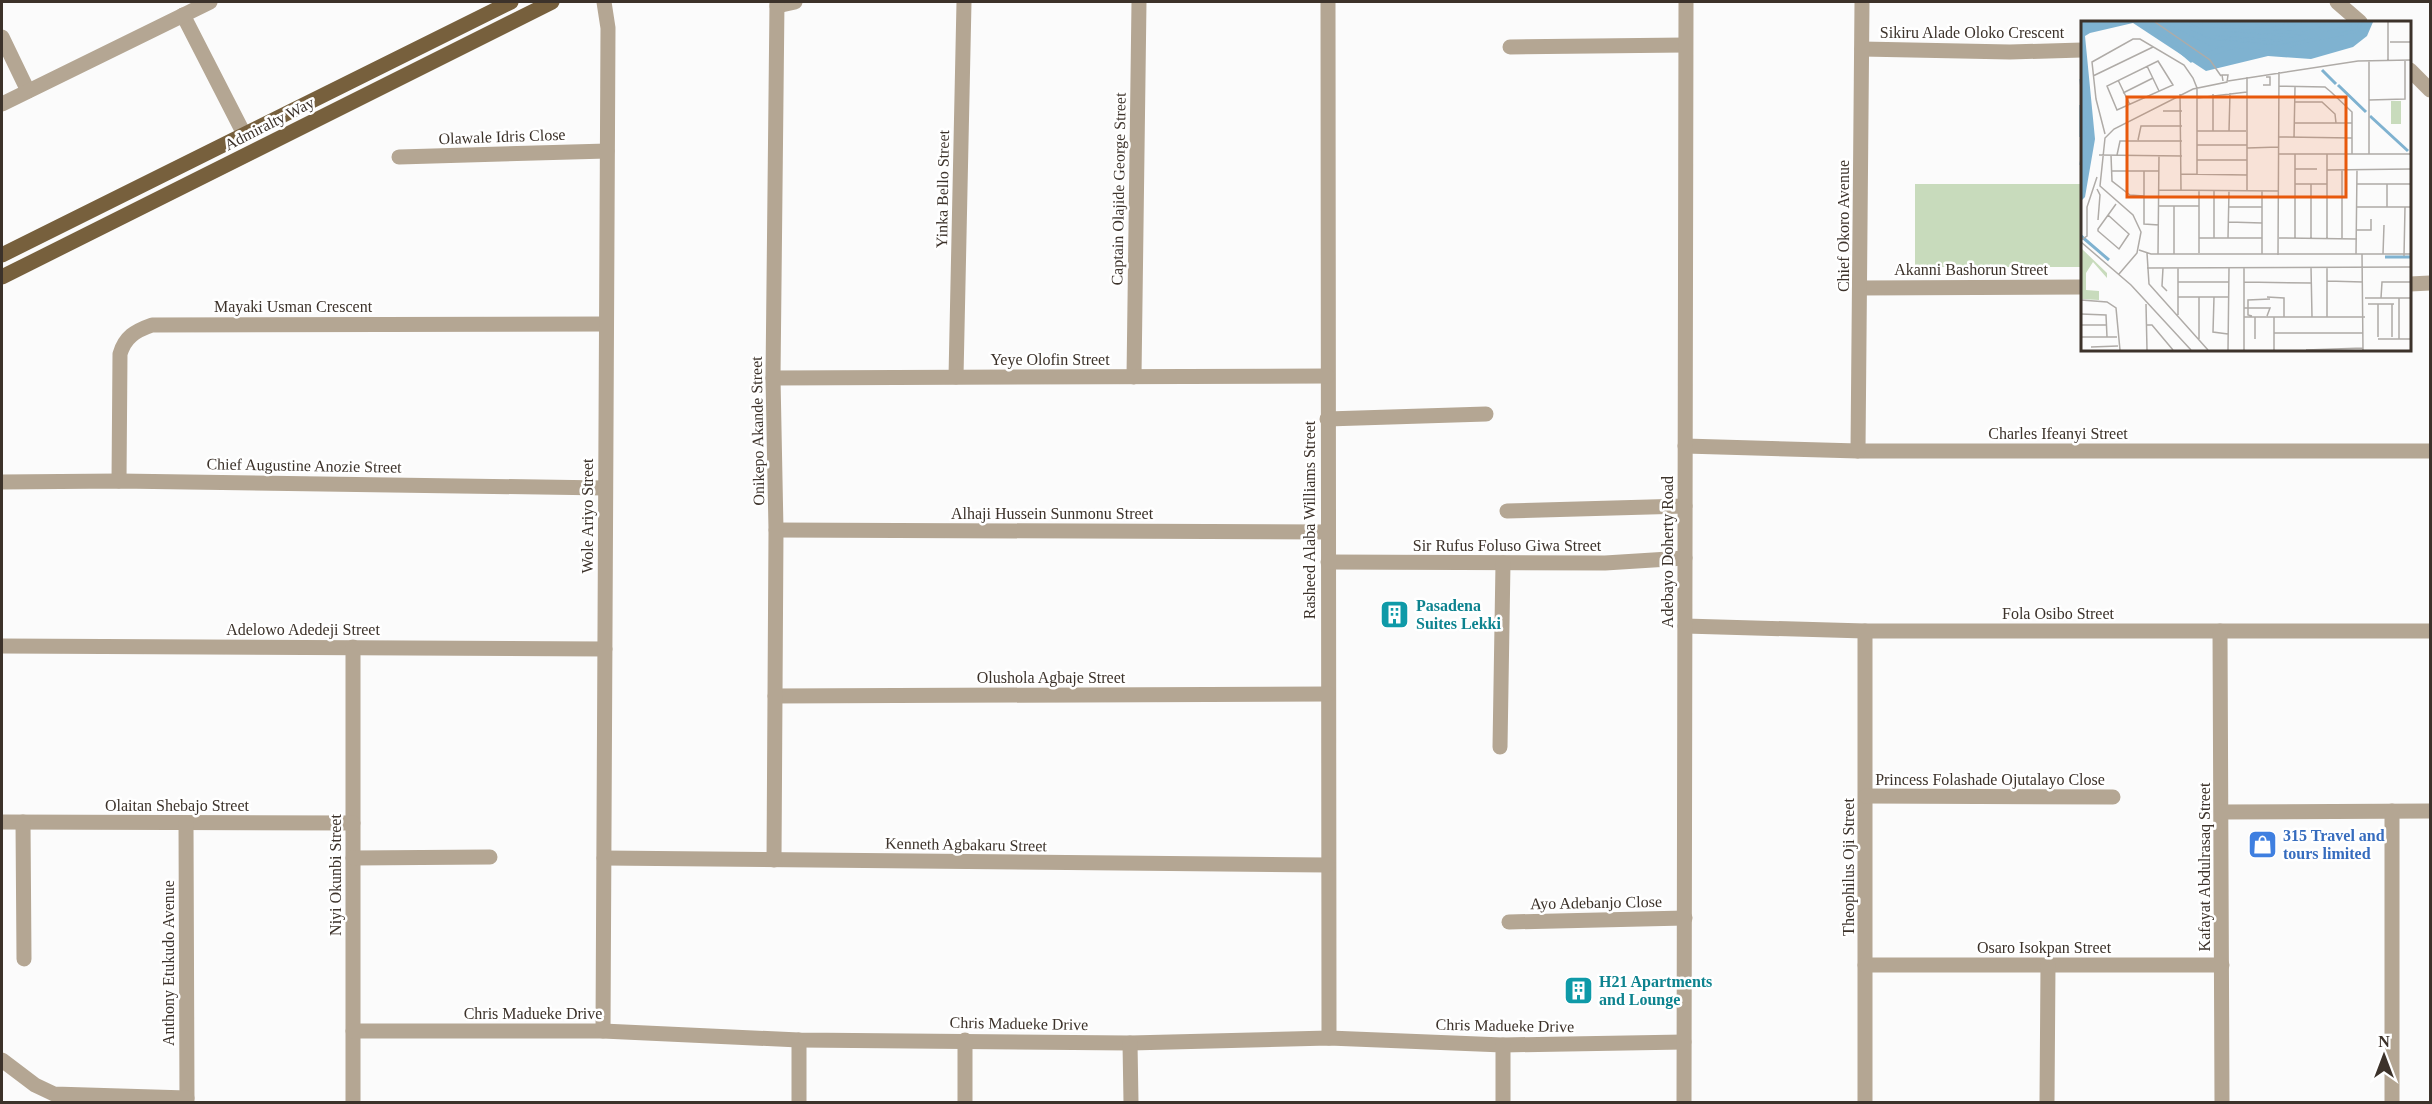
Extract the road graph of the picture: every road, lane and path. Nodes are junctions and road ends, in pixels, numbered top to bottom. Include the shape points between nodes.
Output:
1 (210, 2) edge
2 (511, 2) edge
3 (552, 2) edge
4 (604, 2) edge
5 (795, 2) edge
6 (964, 2) edge
7 (1138, 2) edge
8 (1328, 2) edge
9 (1686, 2) edge
10 (1862, 2) edge
11 (2337, 2) edge
12 (777, 4) edge
13 (183, 15) junction
14 (2359, 21) edge
15 (2, 37) edge
16 (1685, 45) junction
17 (1510, 47) dead end
18 (1862, 49) junction
19 (2081, 50) edge
20 (2411, 72) edge
21 (2430, 90) edge
22 (28, 91) junction
23 (2, 104) edge
24 (244, 134) junction
25 (607, 151) junction
26 (399, 157) dead end
27 (2, 255) edge
28 (2, 277) edge
29 (2430, 283) edge
30 (2411, 284) edge
31 (2081, 287) edge
32 (1860, 288) junction
33 (606, 324) junction
34 (1327, 376) junction
35 (956, 377) junction
36 (1134, 377) junction
37 (773, 378) junction
38 (1486, 414) dead end
39 (1327, 419) junction
40 (1685, 446) junction
41 (1858, 451) junction
42 (2430, 451) edge
43 (119, 481) junction
44 (2, 482) edge
45 (605, 488) junction
46 (1685, 506) junction
47 (1507, 511) dead end
48 (776, 530) junction
49 (1328, 532) junction
50 (1685, 558) junction
51 (1328, 562) junction
52 (1503, 563) junction
53 (1685, 626) junction
54 (1865, 631) junction
55 (2220, 631) junction
56 (2430, 631) edge
57 (2, 646) edge
58 (352, 647) junction
59 (605, 649) junction
60 (1328, 694) junction
61 (776, 696) junction
62 (1500, 747) dead end
63 (1866, 796) junction
64 (2114, 797) dead end
65 (2392, 811) junction
66 (2430, 811) edge
67 (2222, 812) junction
68 (2, 822) edge
69 (23, 822) junction
70 (186, 823) junction
71 (353, 824) junction
72 (490, 856) dead end
73 (353, 858) junction
74 (604, 858) junction
75 (774, 860) junction
76 (1327, 866) junction
77 (1685, 918) junction
78 (1509, 922) dead end
79 (24, 959) dead end
80 (1865, 965) junction
81 (2048, 965) junction
82 (2222, 965) junction
83 (353, 1031) junction
84 (603, 1031) junction
85 (1329, 1038) junction
86 (799, 1040) junction
87 (965, 1040) junction
88 (1684, 1042) junction
89 (1130, 1043) junction
90 (1503, 1044) junction
91 (2, 1060) edge
92 (42, 1096) edge
93 (187, 1100) edge
94 (354, 1102) edge
95 (799, 1102) edge
96 (964, 1102) edge
97 (1131, 1102) edge
98 (1503, 1102) edge
99 (1684, 1102) edge
100 (1865, 1102) edge
101 (2047, 1102) edge
102 (2222, 1102) edge
103 (2392, 1102) edge

1 - 13 street
2 - 24 main road, Admiralty Way
3 - 28 main road, Admiralty Way
4 - 25 street, Wole Ariyo Street via 608,28
5 - 12 street
6 - 35 street, Yinka Bello Street
7 - 36 street, Captain Olajide George Street
8 - 34 street, Rasheed Alaba Williams Street
9 - 16 street, Adebayo Doherty Road
10 - 18 street, Chief Okoro Avenue
11 - 14 street
12 - 37 street, Onikepo Akande Street
13 - 22 street
13 - 24 street
15 - 22 street
16 - 17 street
16 - 40 street, Adebayo Doherty Road
18 - 19 street, Sikiru Alade Oloko Crescent
18 - 32 street, Chief Okoro Avenue
20 - 21 street
22 - 23 street
24 - 27 main road, Admiralty Way
25 - 26 street, Olawale Idris Close
25 - 33 street, Wole Ariyo Street
29 - 30 street
31 - 32 street, Akanni Bashorun Street
32 - 41 street, Chief Okoro Avenue
33 - 43 street, Mayaki Usman Crescent via 152,325 135,331 123,342 120,354
33 - 45 street, Wole Ariyo Street
34 - 36 street, Yeye Olofin Street
34 - 39 street, Rasheed Alaba Williams Street
35 - 36 street, Yeye Olofin Street
35 - 37 street, Yeye Olofin Street
37 - 48 street, Onikepo Akande Street
38 - 39 street
39 - 49 street, Rasheed Alaba Williams Street
40 - 41 street, Charles Ifeanyi Street
40 - 46 street, Adebayo Doherty Road
41 - 42 street, Charles Ifeanyi Street
43 - 44 street, Chief Augustine Anozie Street
43 - 45 street, Chief Augustine Anozie Street
45 - 59 street, Wole Ariyo Street
46 - 47 street
46 - 50 street, Adebayo Doherty Road
48 - 49 street, Alhaji Hussein Sunmonu Street
48 - 61 street, Onikepo Akande Street
49 - 51 street, Rasheed Alaba Williams Street
50 - 52 street, Sir Rufus Foluso Giwa Street
50 - 53 street, Adebayo Doherty Road
51 - 52 street, Sir Rufus Foluso Giwa Street
51 - 60 street, Rasheed Alaba Williams Street
52 - 62 street
53 - 54 street, Fola Osibo Street
53 - 77 street, Adebayo Doherty Road
54 - 55 street, Fola Osibo Street
54 - 63 street, Theophilus Oji Street
55 - 56 street, Fola Osibo Street
55 - 67 street, Kafayat Abdulrasaq Street
57 - 58 street, Adelowo Adedeji Street
58 - 59 street, Adelowo Adedeji Street
58 - 71 street, Niyi Okunbi Street
59 - 74 street, Wole Ariyo Street
60 - 61 street, Olushola Agbaje Street
60 - 76 street, Rasheed Alaba Williams Street
61 - 75 street, Onikepo Akande Street
63 - 64 street, Princess Folashade Ojutalayo Close
63 - 80 street, Theophilus Oji Street
65 - 66 street
65 - 67 street
65 - 103 street
67 - 82 street, Kafayat Abdulrasaq Street
68 - 69 street, Olaitan Shebajo Street
69 - 70 street, Olaitan Shebajo Street
69 - 79 street
70 - 71 street, Olaitan Shebajo Street
70 - 93 street, Anthony Etukudo Avenue
71 - 73 street, Niyi Okunbi Street
72 - 73 street
73 - 83 street, Niyi Okunbi Street
74 - 75 street, Kenneth Agbakaru Street
74 - 84 street, Wole Ariyo Street
75 - 76 street, Kenneth Agbakaru Street
76 - 85 street, Rasheed Alaba Williams Street
77 - 78 street, Ayo Adebanjo Close
77 - 88 street, Adebayo Doherty Road
80 - 81 street, Osaro Isokpan Street
80 - 100 street, Theophilus Oji Street
81 - 82 street, Osaro Isokpan Street
81 - 101 street
82 - 102 street, Kafayat Abdulrasaq Street
83 - 84 street, Chris Madueke Drive
83 - 94 street, Niyi Okunbi Street
84 - 86 street, Chris Madueke Drive
85 - 89 street, Chris Madueke Drive
85 - 90 street, Chris Madueke Drive
86 - 87 street, Chris Madueke Drive
86 - 95 street
87 - 89 street, Chris Madueke Drive
87 - 96 street
88 - 90 street, Chris Madueke Drive
88 - 99 street, Adebayo Doherty Road
89 - 97 street
90 - 98 street
91 - 92 street
92 - 93 street

